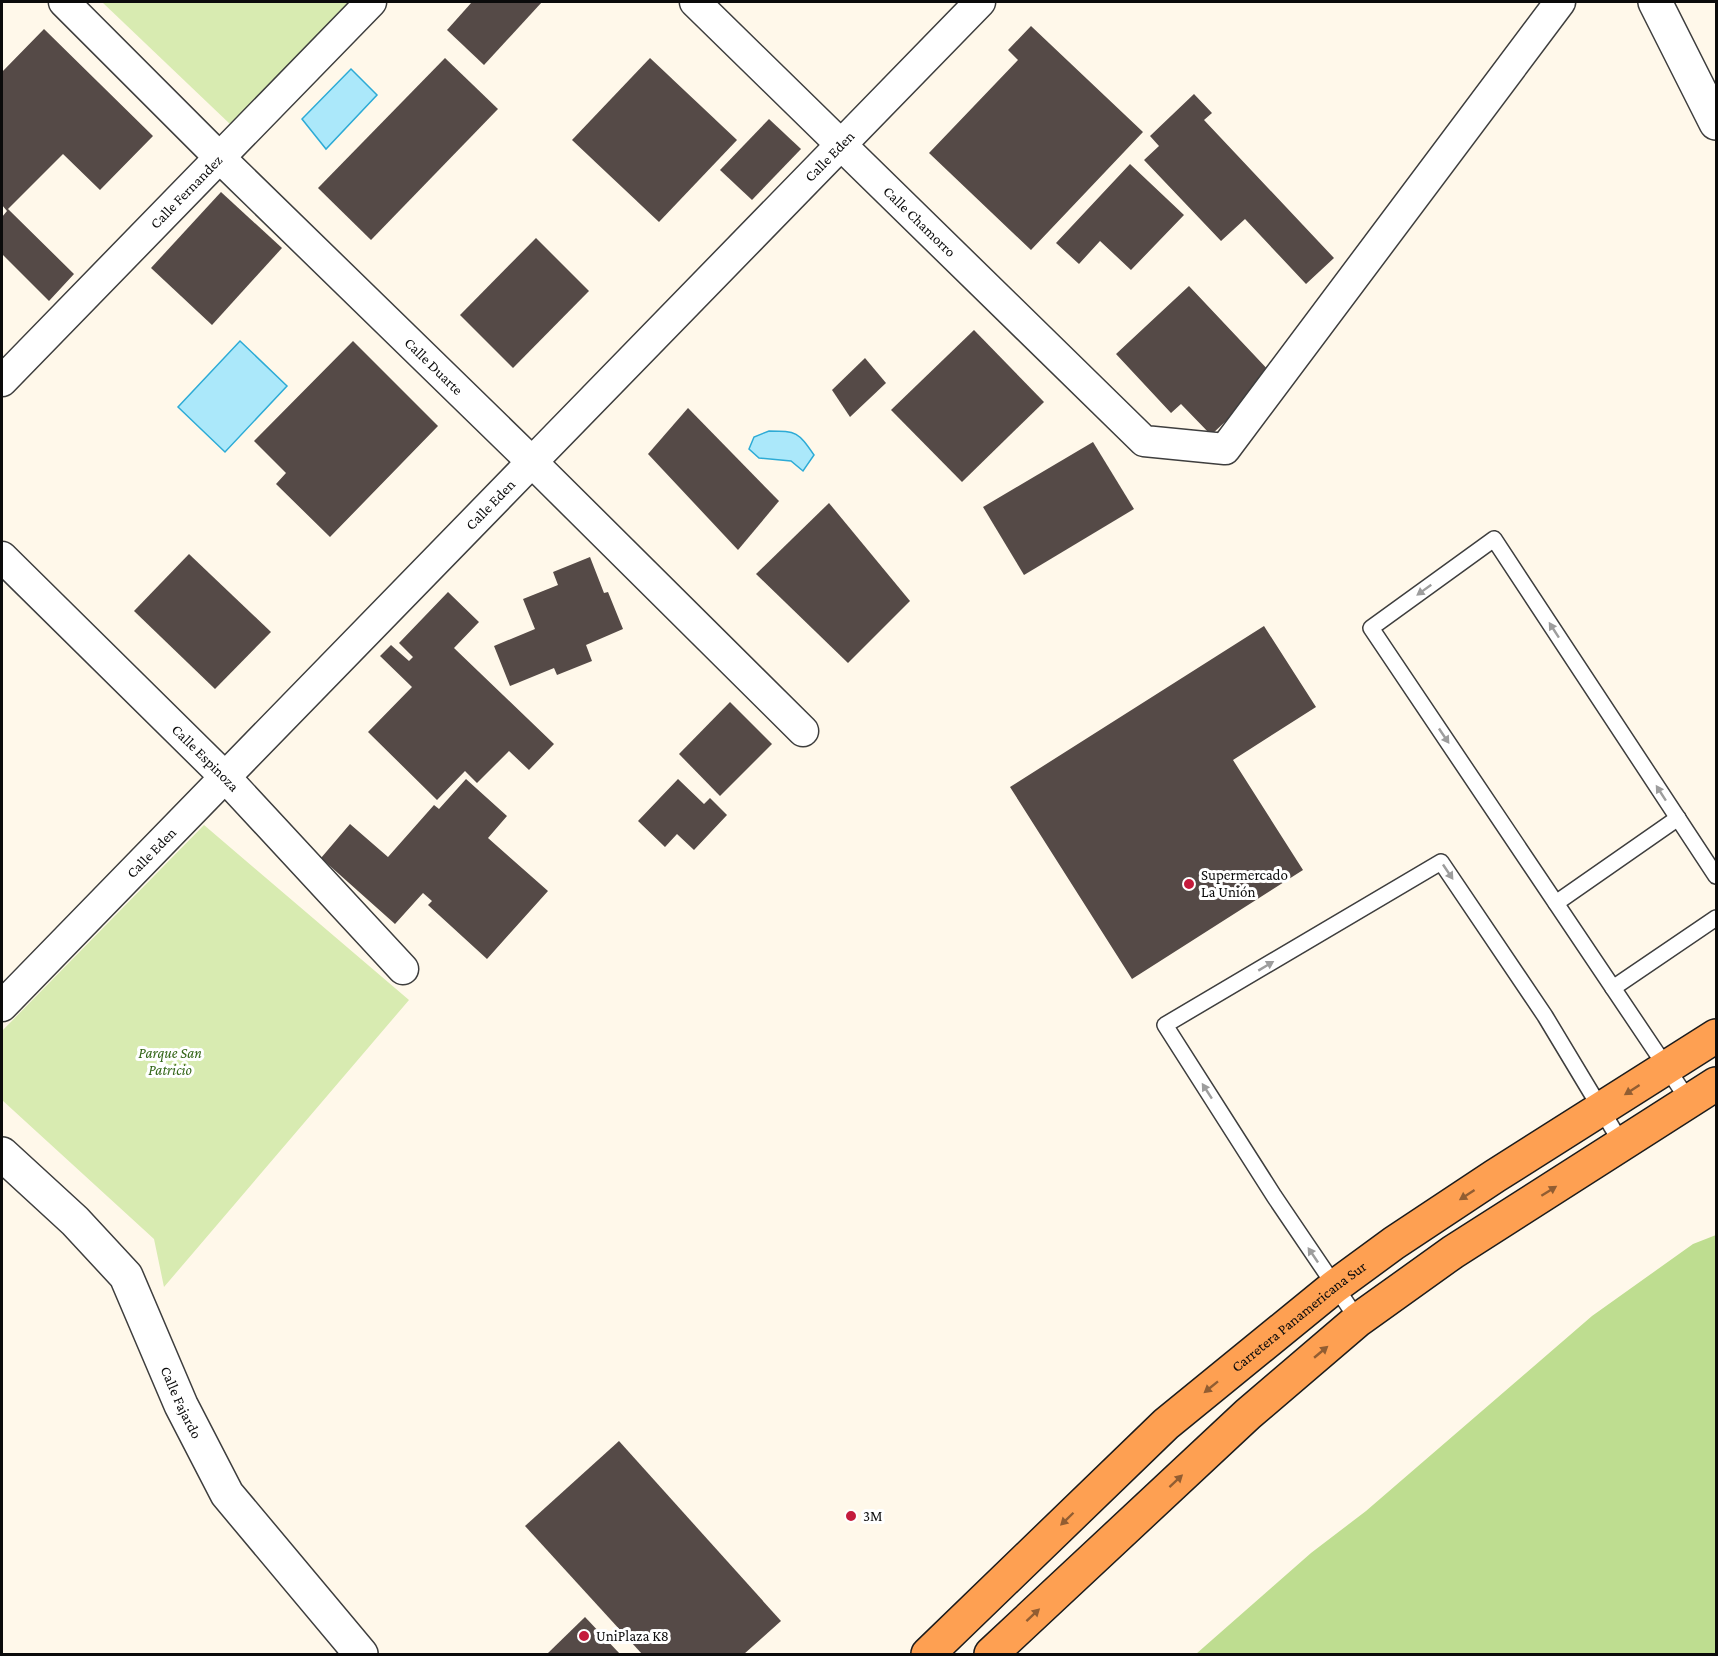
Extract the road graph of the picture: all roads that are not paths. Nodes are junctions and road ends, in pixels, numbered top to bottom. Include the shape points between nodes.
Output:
1 (64, 2) edge
2 (371, 2) edge
3 (695, 2) edge
4 (980, 2) edge
5 (1560, 2) edge
6 (1655, 2) edge
7 (1716, 123) edge
8 (841, 145) junction
9 (219, 157) junction
10 (2, 381) edge
11 (532, 462) junction
12 (2, 557) edge
13 (803, 731) dead end
14 (225, 777) junction
15 (1678, 818) junction
16 (1716, 876) edge
17 (1556, 903) junction
18 (1716, 918) edge
19 (403, 969) dead end
20 (1613, 988) junction
21 (2, 1006) edge
22 (1716, 1036) edge
23 (1666, 1068) junction
24 (1716, 1084) edge
25 (1689, 1101) junction
26 (1601, 1110) junction
27 (1622, 1144) junction
28 (2, 1154) edge
29 (1334, 1287) junction
30 (1358, 1320) junction
31 (361, 1654) edge
32 (928, 1654) edge
33 (991, 1654) edge

1 - 9 street, Calle Duarte
2 - 9 street, Calle Fernandez
3 - 8 street, Calle Chamorro
4 - 8 street, Calle Eden
5 - 8 street, Calle Chamorro via 1225,449 1144,441
6 - 7 street
8 - 11 street, Calle Eden
9 - 10 street, Calle Fernandez
9 - 11 street, Calle Duarte
11 - 13 street, Calle Duarte
11 - 14 street, Calle Eden
12 - 14 street, Calle Espinoza
14 - 19 street, Calle Espinoza
14 - 21 street, Calle Eden
15 - 16 lane
15 - 17 lane
15 -> 17 lane via 1494,539 1371,628
17 - 20 lane
18 - 20 lane
20 - 23 lane
22 - 23 highway, Carretera Panamericana Sur
23 - 25 lane
23 -> 26 highway, Carretera Panamericana Sur
24 - 25 highway
25 - 27 highway
26 - 27 lane
26 -> 29 highway, Carretera Panamericana Sur via 1413,1231
29 -> 26 lane via 1165,1025 1441,862 1545,1017
30 -> 27 highway via 1453,1252
28 - 31 street, Calle Fajardo via 75,1221 126,1275 181,1405 227,1494
29 - 30 lane
29 -> 32 highway, Carretera Panamericana Sur via 1166,1424
33 -> 30 highway via 1248,1414

